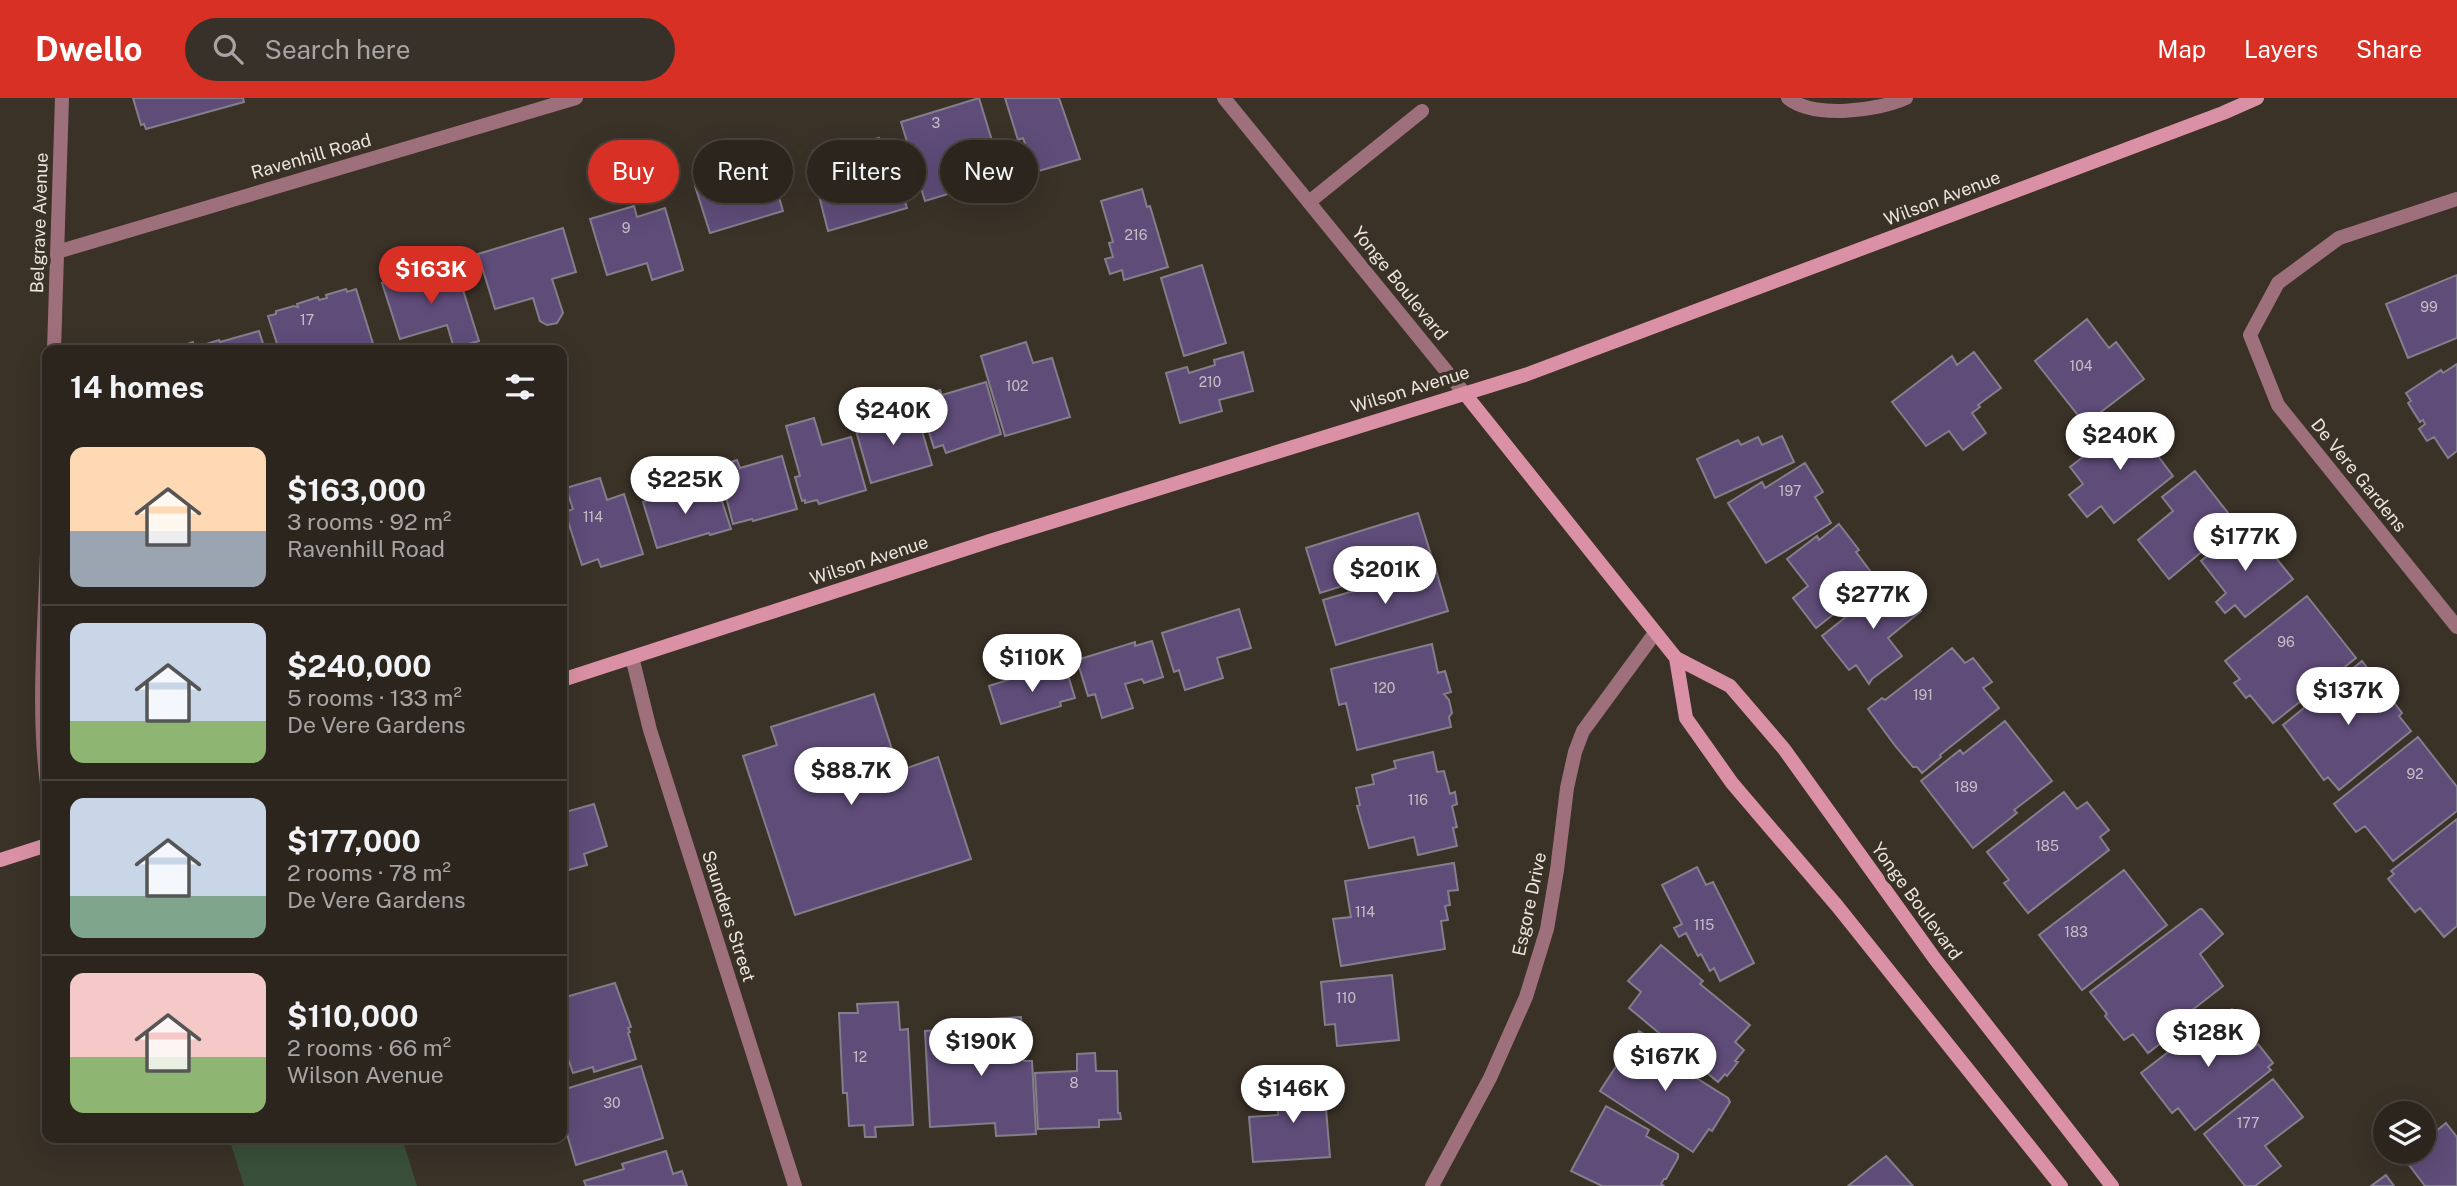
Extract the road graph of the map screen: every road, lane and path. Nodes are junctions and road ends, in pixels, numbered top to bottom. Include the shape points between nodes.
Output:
1 (62, 98) edge
2 (576, 98) edge
3 (1223, 98) edge
4 (1788, 98) edge
5 (1906, 98) edge
6 (2257, 98) edge
7 (1422, 111) dead end
8 (2457, 199) edge
9 (1309, 202) junction
10 (57, 252) junction
11 (54, 345) edge
12 (1465, 394) junction
13 (2457, 627) edge
14 (1655, 633) junction
15 (632, 657) junction
16 (1676, 658) junction
17 (567, 678) edge
18 (42, 847) edge
19 (0, 860) edge
20 (795, 1186) edge
21 (1432, 1186) edge
22 (2061, 1186) edge
23 (2112, 1186) edge

1 - 10 street, Belgrave Avenue
2 - 10 street, Ravenhill Road
3 - 9 street, Yonge Boulevard
4 - 5 street via 1829,111 1893,104
6 - 12 main road, Wilson Avenue
7 - 9 street
8 - 13 street, De Vere Gardens via 2339,239 2278,282 2250,335 2278,405
9 - 12 street, Yonge Boulevard
10 - 11 street, Belgrave Avenue
12 - 14 main road, Yonge Boulevard
12 - 15 main road, Wilson Avenue
14 - 16 main road, Yonge Boulevard
14 - 21 street, Esgore Drive via 1583,730 1567,788 1547,929 1526,997 1490,1078
15 - 17 main road, Wilson Avenue
15 - 20 street, Saunders Street via 650,730
16 - 22 main road via 1686,718 1732,783 1838,907
16 - 23 main road, Yonge Boulevard via 1730,686 1784,749 1935,960
18 - 19 main road

